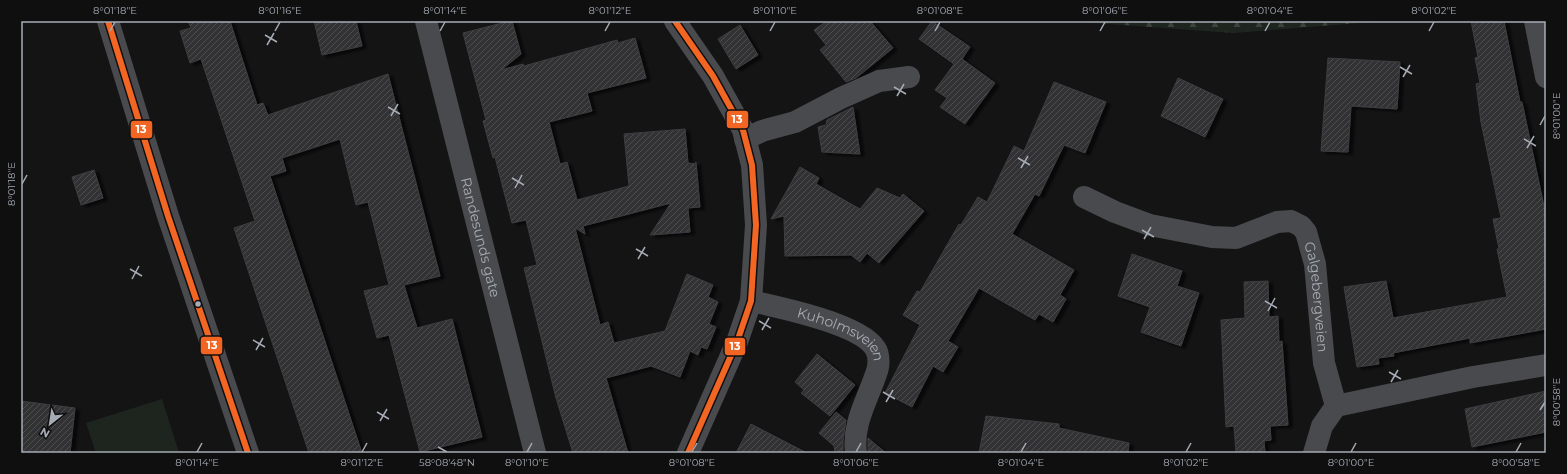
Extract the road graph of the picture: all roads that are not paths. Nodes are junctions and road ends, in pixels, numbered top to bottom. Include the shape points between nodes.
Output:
1 (108, 21) edge
2 (426, 21) edge
3 (675, 21) edge
4 (1535, 21) edge
5 (909, 77) dead end
6 (1546, 77) edge
7 (745, 139) junction
8 (1084, 197) dead end
9 (751, 301) junction
10 (1546, 365) edge
11 (1336, 406) junction
12 (248, 453) edge
13 (535, 453) edge
14 (688, 453) edge
15 (856, 453) edge
16 (1314, 453) edge

1 - 12 street via 168,216
2 - 13 street, Randesunds gate
3 - 7 street via 713,76 729,103
4 - 6 street
5 - 7 street via 880,81 795,122 762,131
7 - 9 street via 752,165 756,225
8 - 11 street, Galgebergveien via 1150,225 1212,237 1236,238 1277,222 1291,221 1301,226 1306,232 1315,264 1324,363
9 - 14 street via 737,342
9 - 15 street, Kuholmsveien via 849,329 862,336 875,348 879,365 860,413
10 - 11 street via 1473,377
11 - 16 street via 1322,426

